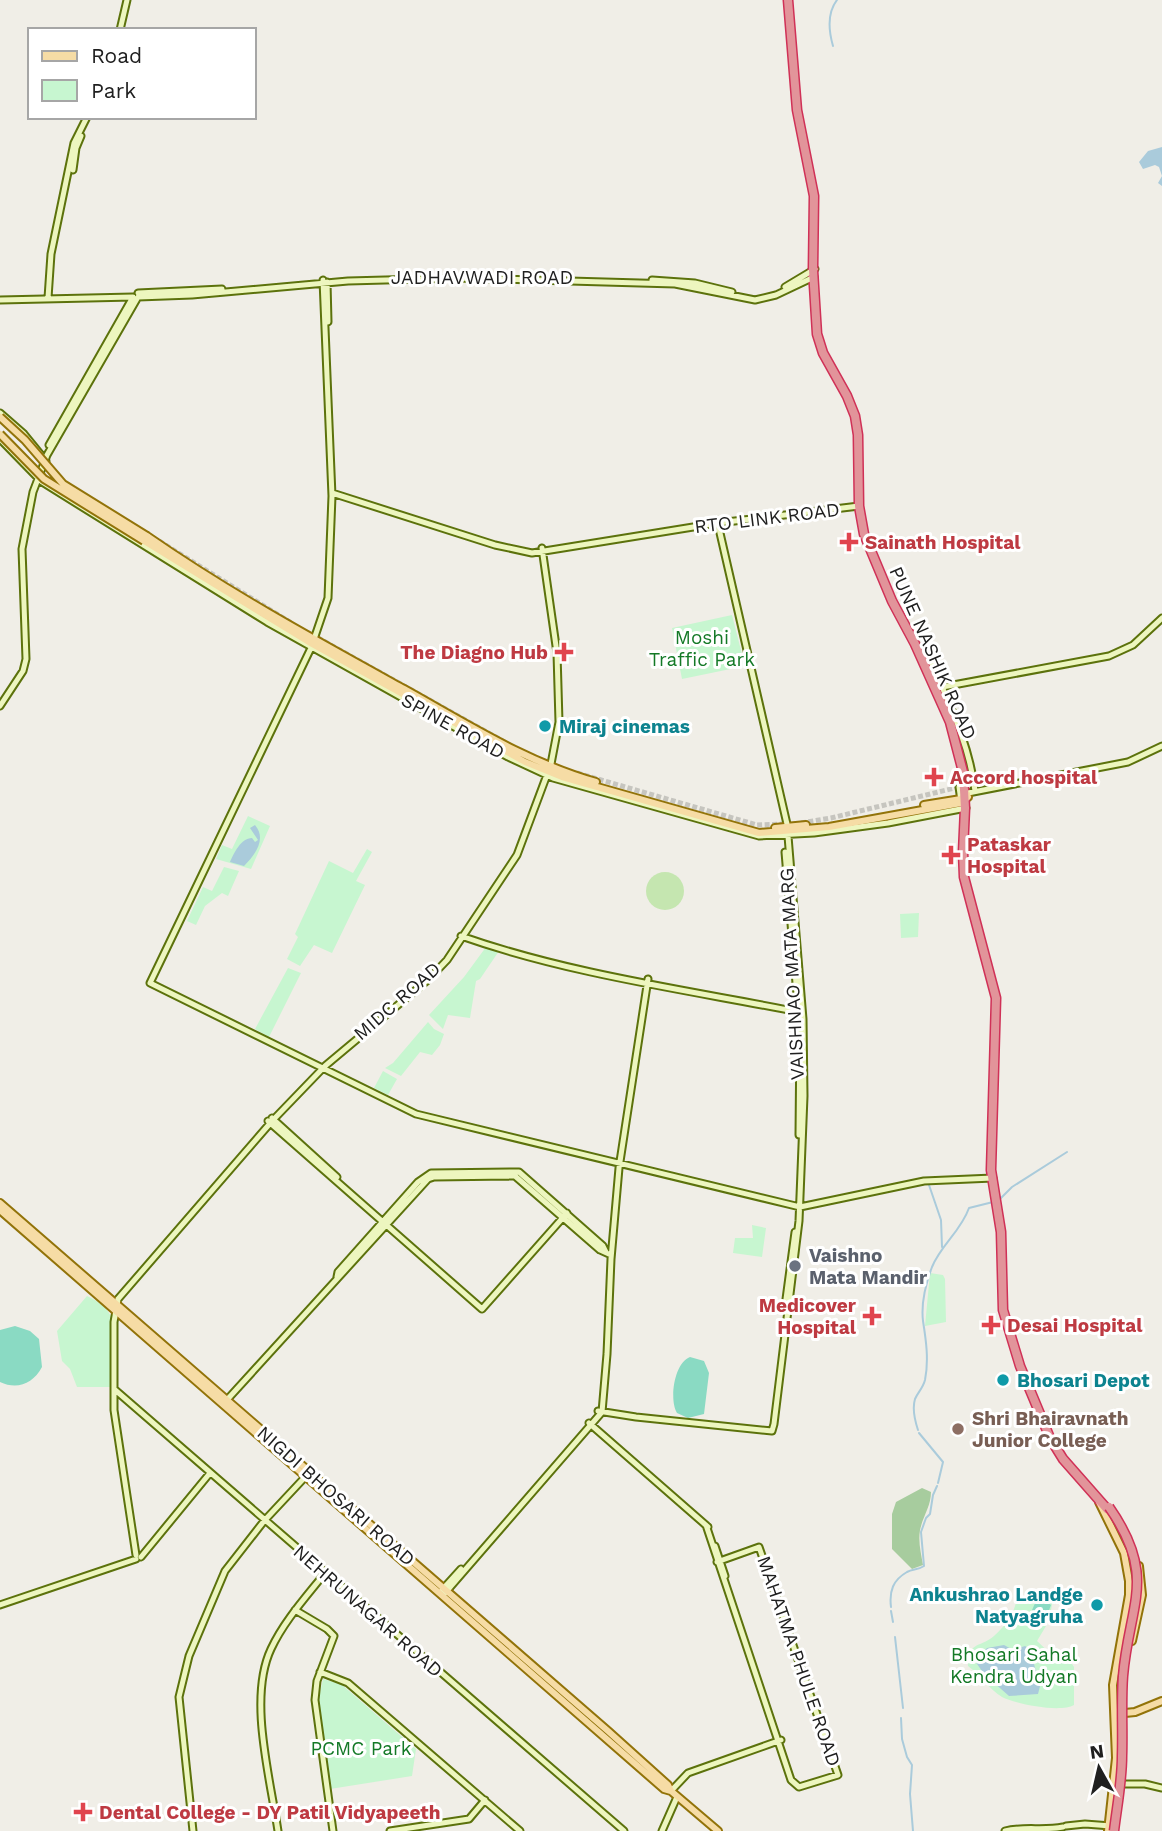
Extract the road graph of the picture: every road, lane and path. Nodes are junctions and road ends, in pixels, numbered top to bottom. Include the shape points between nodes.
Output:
1 (125, 0) edge
2 (789, 0) edge
3 (118, 28) edge
4 (88, 119) edge
5 (815, 273) junction
6 (325, 281) junction
7 (136, 295) junction
8 (50, 297) junction
9 (0, 298) edge
10 (0, 415) edge
11 (0, 437) edge
12 (44, 458) junction
13 (36, 478) junction
14 (333, 491) junction
15 (854, 507) junction
16 (716, 522) junction
17 (146, 539) junction
18 (156, 545) junction
19 (541, 550) junction
20 (1162, 620) edge
21 (314, 645) junction
22 (940, 689) junction
23 (0, 706) edge
24 (1162, 746) edge
25 (547, 771) junction
26 (959, 787) dead end
27 (966, 800) junction
28 (785, 829) junction
29 (463, 935) junction
30 (648, 982) junction
31 (800, 1011) junction
32 (322, 1066) junction
33 (271, 1120) junction
34 (620, 1162) junction
35 (994, 1178) junction
36 (0, 1203) edge
37 (799, 1206) junction
38 (194, 1208) junction
39 (0, 1210) edge
40 (565, 1215) junction
41 (386, 1222) junction
42 (608, 1254) junction
43 (109, 1302) junction
44 (119, 1311) junction
45 (115, 1390) junction
46 (225, 1403) junction
47 (600, 1412) junction
48 (590, 1424) junction
49 (209, 1473) junction
50 (307, 1474) junction
51 (1105, 1504) junction
52 (264, 1521) junction
53 (138, 1556) junction
54 (718, 1561) junction
55 (325, 1573) junction
56 (443, 1592) junction
57 (0, 1605) edge
58 (295, 1610) junction
59 (1122, 1632) junction
60 (1133, 1634) junction
61 (320, 1672) junction
62 (1162, 1701) edge
63 (1125, 1713) junction
64 (780, 1742) junction
65 (1114, 1783) junction
66 (1123, 1784) junction
67 (1162, 1788) edge
68 (671, 1791) junction
69 (679, 1798) junction
70 (485, 1800) junction
71 (665, 1828) edge
72 (1065, 1829) edge
73 (1113, 1829) edge
74 (193, 1831) edge
75 (278, 1831) edge
76 (333, 1831) edge
77 (390, 1831) edge
78 (520, 1831) edge
79 (624, 1831) edge
80 (718, 1831) edge
81 (1005, 1831) edge

1 - 3 street
2 - 5 highway, PUNE NASHIK ROAD via 800,109 817,200
4 - 8 street via 74,152 51,254
5 - 6 street, JADHAVWADI ROAD via 776,295 755,300 685,285 603,281
5 - 15 highway, PUNE NASHIK ROAD via 818,341 855,416
5 - 22 highway, PUNE NASHIK ROAD via 822,343 860,420 867,532 894,599
6 - 7 street, JADHAVWADI ROAD
6 - 14 street
7 - 8 street, JADHAVWADI ROAD
7 - 12 street
8 - 9 street, JADHAVWADI ROAD
10 - 12 street, SPINE ROAD
10 - 17 main road, bridge via 62,484
11 - 13 street, SPINE ROAD
11 - 17 main road, bridge via 44,479
12 - 13 street
12 - 18 street, SPINE ROAD via 72,486
13 - 18 street, SPINE ROAD
13 - 23 street via 23,549 25,661
14 - 19 street, RTO LINK ROAD via 496,542
14 - 21 street via 328,598
15 - 16 street, RTO LINK ROAD
15 - 27 highway, PUNE NASHIK ROAD via 953,731
16 - 19 street, RTO LINK ROAD
16 - 28 street, VAISHNAO MATA MARG
17 - 18 main road
18 - 21 main road, SPINE ROAD
19 - 25 street, MIDC ROAD via 556,711
20 - 22 street via 1121,653
21 - 25 main road, SPINE ROAD
21 - 32 street via 153,982
22 - 27 highway, PUNE NASHIK ROAD via 961,744
24 - 27 street, SPINE ROAD via 1128,762 983,791
25 - 28 main road, SPINE ROAD via 751,832
25 - 29 street, MIDC ROAD via 517,850
26 - 27 street
27 - 28 main road, SPINE ROAD via 829,827
27 - 35 highway, PUNE NASHIK ROAD via 964,877 996,998
28 - 31 street, VAISHNAO MATA MARG
29 - 30 street
29 - 32 street, MIDC ROAD via 427,977
30 - 31 street
30 - 34 street
31 - 37 street, VAISHNAO MATA MARG
32 - 33 street, MIDC ROAD
32 - 34 street via 423,1116
33 - 38 street, MIDC ROAD
33 - 41 street
34 - 37 street
34 - 42 street
35 - 37 street via 924,1181
35 - 51 highway, PUNE NASHIK ROAD via 1002,1301 1016,1353 1055,1447
36 - 43 main road, NIGDI BHOSARI ROAD
37 - 47 street, VAISHNAO MATA MARG via 773,1429
38 - 43 street
38 - 44 street via 121,1293
39 - 43 main road, NIGDI BHOSARI ROAD
40 - 41 street via 515,1176 434,1177 423,1181
40 - 41 street via 482,1309
40 - 42 street
41 - 46 street
42 - 47 street
43 - 44 main road, NIGDI BHOSARI ROAD
44 - 45 street
44 - 46 main road, NIGDI BHOSARI ROAD
45 - 49 street, NEHRUNAGAR ROAD
45 - 53 street
46 - 50 main road, NIGDI BHOSARI ROAD
47 - 48 street
48 - 54 street via 706,1525
48 - 56 street
49 - 52 street, NEHRUNAGAR ROAD
49 - 53 street
50 - 52 street
50 - 56 main road, NIGDI BHOSARI ROAD
51 - 59 main road via 1128,1572
51 - 60 main road via 1112,1506 1126,1527 1141,1577
51 - 73 highway, PUNE NASHIK ROAD, bridge via 1133,1552 1138,1586 1123,1675 1122,1766
52 - 55 street, NEHRUNAGAR ROAD
52 - 74 street via 222,1577 180,1687
53 - 57 street
54 - 64 street
54 - 64 street, MAHATMA PHULE ROAD via 759,1547 838,1775 799,1787
55 - 58 street
55 - 79 street, NEHRUNAGAR ROAD
56 - 68 main road, NIGDI BHOSARI ROAD
58 - 61 street via 333,1633
58 - 75 street via 270,1650 260,1693
59 - 60 main road
59 - 65 main road via 1113,1685
60 - 63 main road
61 - 70 street via 345,1681
61 - 76 street via 315,1712
62 - 63 main road
63 - 66 main road
64 - 68 street via 690,1772
65 - 66 street
65 - 73 main road
66 - 67 street
66 - 73 main road
68 - 69 main road, NIGDI BHOSARI ROAD
69 - 71 street
69 - 80 main road, NIGDI BHOSARI ROAD
70 - 77 street via 469,1819
70 - 78 street
72 - 73 street via 1085,1824
72 - 81 street

